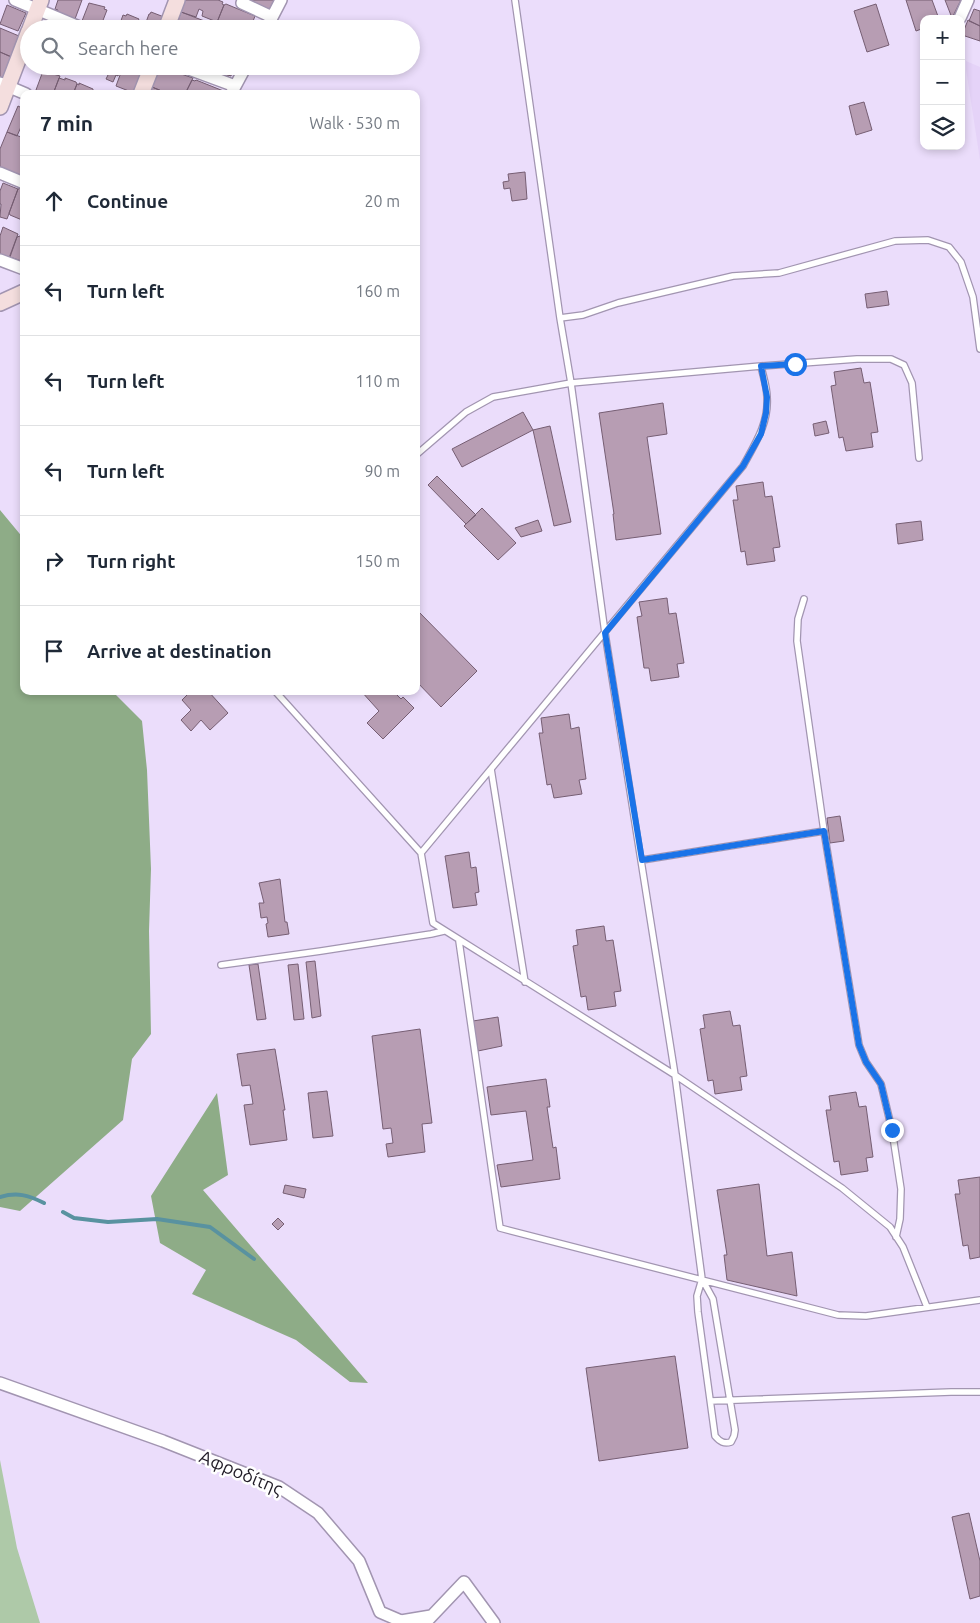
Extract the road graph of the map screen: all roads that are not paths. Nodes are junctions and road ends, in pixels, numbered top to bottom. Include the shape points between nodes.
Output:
1 (15, 0) edge
2 (177, 0) edge
3 (281, 0) edge
4 (515, 0) edge
5 (968, 0) edge
6 (242, 3) dead end
7 (39, 5) edge
8 (961, 15) edge
9 (272, 17) junction
10 (33, 20) edge
11 (67, 20) edge
12 (169, 20) edge
13 (270, 20) edge
14 (20, 49) edge
15 (148, 75) edge
16 (200, 75) edge
17 (241, 75) edge
18 (4, 84) edge
19 (143, 90) edge
20 (233, 90) edge
21 (20, 91) edge
22 (0, 107) edge
23 (0, 173) edge
24 (20, 181) edge
25 (0, 260) edge
26 (20, 268) edge
27 (20, 294) edge
28 (0, 303) edge
29 (560, 318) junction
30 (980, 349) edge
31 (761, 366) junction
32 (571, 384) junction
33 (420, 452) edge
34 (919, 458) dead end
35 (804, 599) dead end
36 (605, 633) junction
37 (279, 695) edge
38 (491, 769) junction
39 (824, 831) junction
40 (421, 853) junction
41 (642, 860) junction
42 (444, 931) junction
43 (459, 941) junction
44 (221, 965) dead end
45 (525, 982) junction
46 (675, 1075) junction
47 (896, 1237) junction
48 (702, 1280) junction
49 (980, 1300) edge
50 (927, 1307) junction
51 (0, 1383) edge
52 (980, 1392) edge
53 (729, 1400) junction
54 (711, 1401) junction
55 (428, 1620) edge
56 (494, 1623) edge

1 - 7 street
2 - 12 street
3 - 9 street
4 - 29 lane
5 - 8 street
6 - 9 street
7 - 10 street
7 - 11 street
9 - 13 street
14 - 18 street
15 - 19 street
16 - 20 street
17 - 20 street
18 - 21 street
18 - 22 street
23 - 24 street
25 - 26 street
27 - 28 street
29 - 30 lane via 733,276 779,273 895,242 928,240 949,247 962,262 973,297
29 - 32 lane
31 - 32 lane
31 - 34 lane via 857,359 891,359 904,365 912,382
31 - 36 lane via 767,397 766,413 761,434 743,466
32 - 33 lane via 493,397 466,412
32 - 36 lane
35 - 39 lane via 797,641
36 - 38 lane
36 - 41 lane
37 - 40 lane
38 - 40 lane
38 - 45 lane
39 - 41 lane
39 - 47 lane via 859,1045 881,1084 892,1130 901,1189
40 - 42 lane via 433,923
41 - 46 lane
42 - 43 lane
42 - 44 lane
43 - 45 lane
43 - 48 lane via 500,1228
45 - 46 lane
46 - 47 lane via 842,1188 890,1227
46 - 48 lane
47 - 50 lane
48 - 50 lane via 838,1315 866,1316
48 - 53 lane via 713,1299
48 - 54 lane via 697,1296 698,1312
49 - 50 lane
51 - 55 street, Αφροδίτης via 163,1440 280,1487 318,1513 359,1561 380,1612 401,1621
52 - 53 lane
53 - 54 lane
53 - 54 lane via 734,1436 725,1444 716,1436
55 - 56 street, Αφροδίτης via 464,1582

